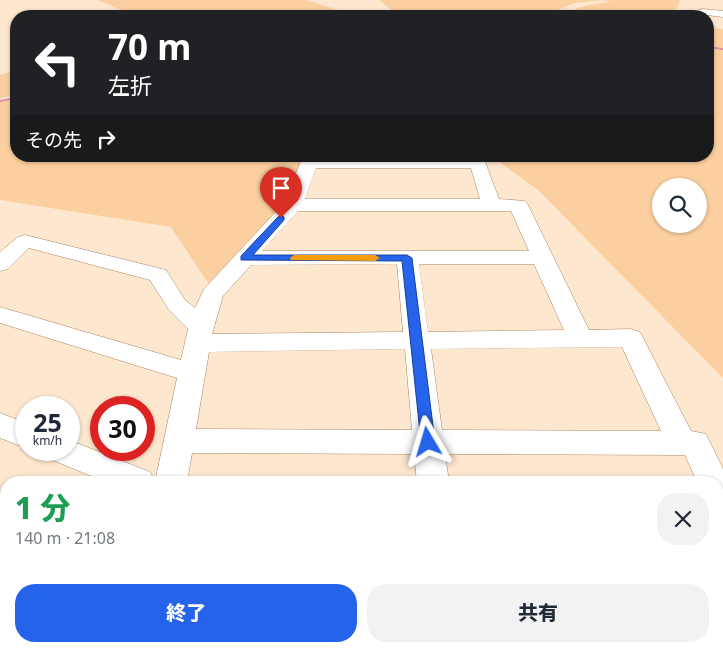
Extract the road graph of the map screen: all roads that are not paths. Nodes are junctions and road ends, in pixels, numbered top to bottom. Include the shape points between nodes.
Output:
1 (723, 4) edge
2 (704, 10) edge
3 (293, 205) junction
4 (491, 205) junction
5 (543, 257) junction
6 (245, 258) junction
7 (407, 258) junction
8 (0, 264) edge
9 (0, 315) edge
10 (200, 335) junction
11 (581, 339) junction
12 (416, 341) junction
13 (193, 373) junction
14 (0, 425) edge
15 (15, 431) edge
16 (180, 441) junction
17 (428, 442) junction
18 (682, 442) junction
19 (80, 458) edge
20 (124, 476) edge
21 (172, 476) edge
22 (432, 476) edge
23 (709, 476) edge

1 - 2 street via 707,3
3 - 4 street
3 - 4 street via 309,163 478,163
3 - 6 street
4 - 5 street via 518,205
5 - 7 street
5 - 11 street
6 - 7 street
6 - 10 street via 212,294
7 - 12 street
8 - 10 street via 26,241 158,275
9 - 13 street
10 - 12 street
10 - 13 street
11 - 12 street
11 - 18 street via 631,338
12 - 17 street
13 - 16 street
14 - 15 street
16 - 17 street
16 - 21 street
17 - 18 street
17 - 22 street
18 - 23 street via 695,443
19 - 20 street

